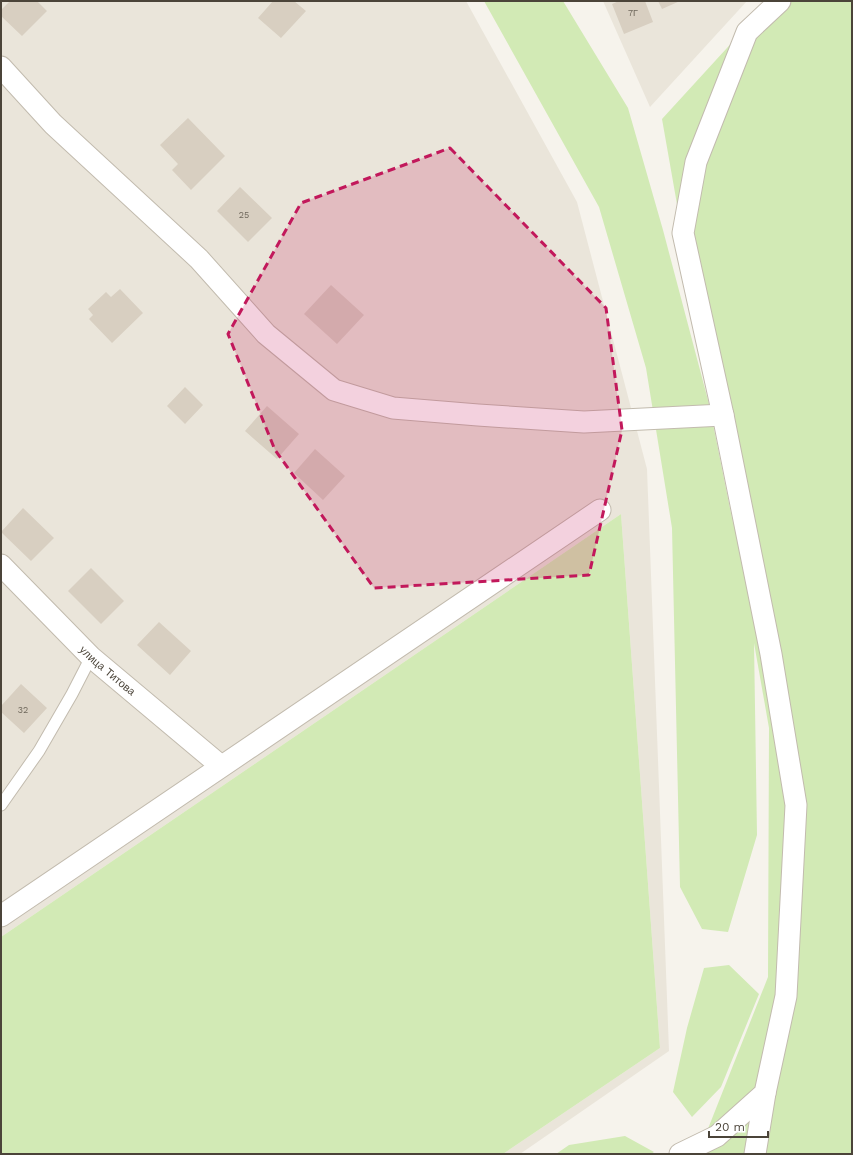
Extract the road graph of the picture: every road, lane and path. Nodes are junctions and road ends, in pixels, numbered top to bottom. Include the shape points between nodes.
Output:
1 (780, 1) edge
2 (1, 67) edge
3 (723, 415) junction
4 (600, 510) dead end
5 (1, 565) edge
6 (91, 657) junction
7 (221, 766) junction
8 (1, 805) edge
9 (1, 916) edge
10 (765, 1093) junction
11 (680, 1154) edge
12 (754, 1154) edge

1 - 3 street via 747,32 696,162 684,232
2 - 3 street via 53,124 199,259 266,334 334,390 393,408 584,422
3 - 10 street via 772,654 796,805 786,996
4 - 7 street
5 - 6 street, улица Титова
6 - 7 street, улица Титова
6 - 8 lane via 39,751
7 - 9 street
10 - 11 street via 717,1136
10 - 12 street

